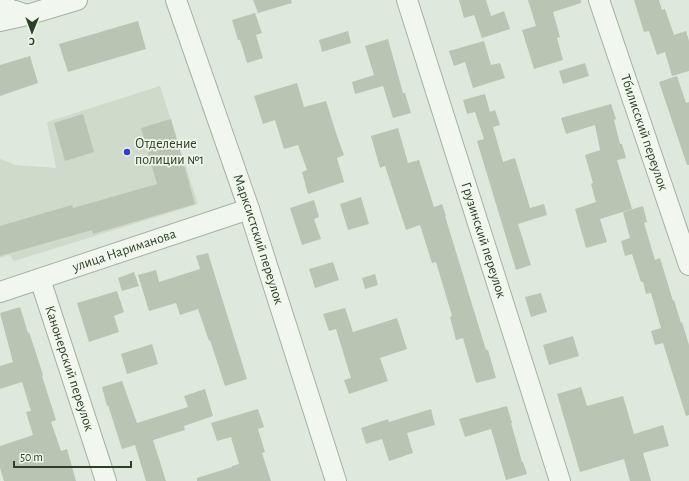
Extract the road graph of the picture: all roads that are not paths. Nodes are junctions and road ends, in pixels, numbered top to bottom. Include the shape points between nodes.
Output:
1 (77, 0) edge
2 (176, 0) edge
3 (407, 0) edge
4 (599, 0) edge
5 (0, 2) edge
6 (27, 15) junction
7 (0, 22) edge
8 (249, 209) junction
9 (689, 265) edge
10 (40, 279) junction
11 (0, 292) edge
12 (106, 481) edge
13 (336, 481) edge
14 (560, 481) edge

1 - 6 street
2 - 8 street, Марксистский переулок
3 - 14 street, Грузинский переулок
4 - 9 street, Тбилисский переулок
5 - 6 street via 9,9
6 - 7 street
8 - 10 street, улица Нариманова
8 - 13 street, Марксистский переулок
10 - 11 street, улица Нариманова
10 - 12 street, Канонерский переулок

